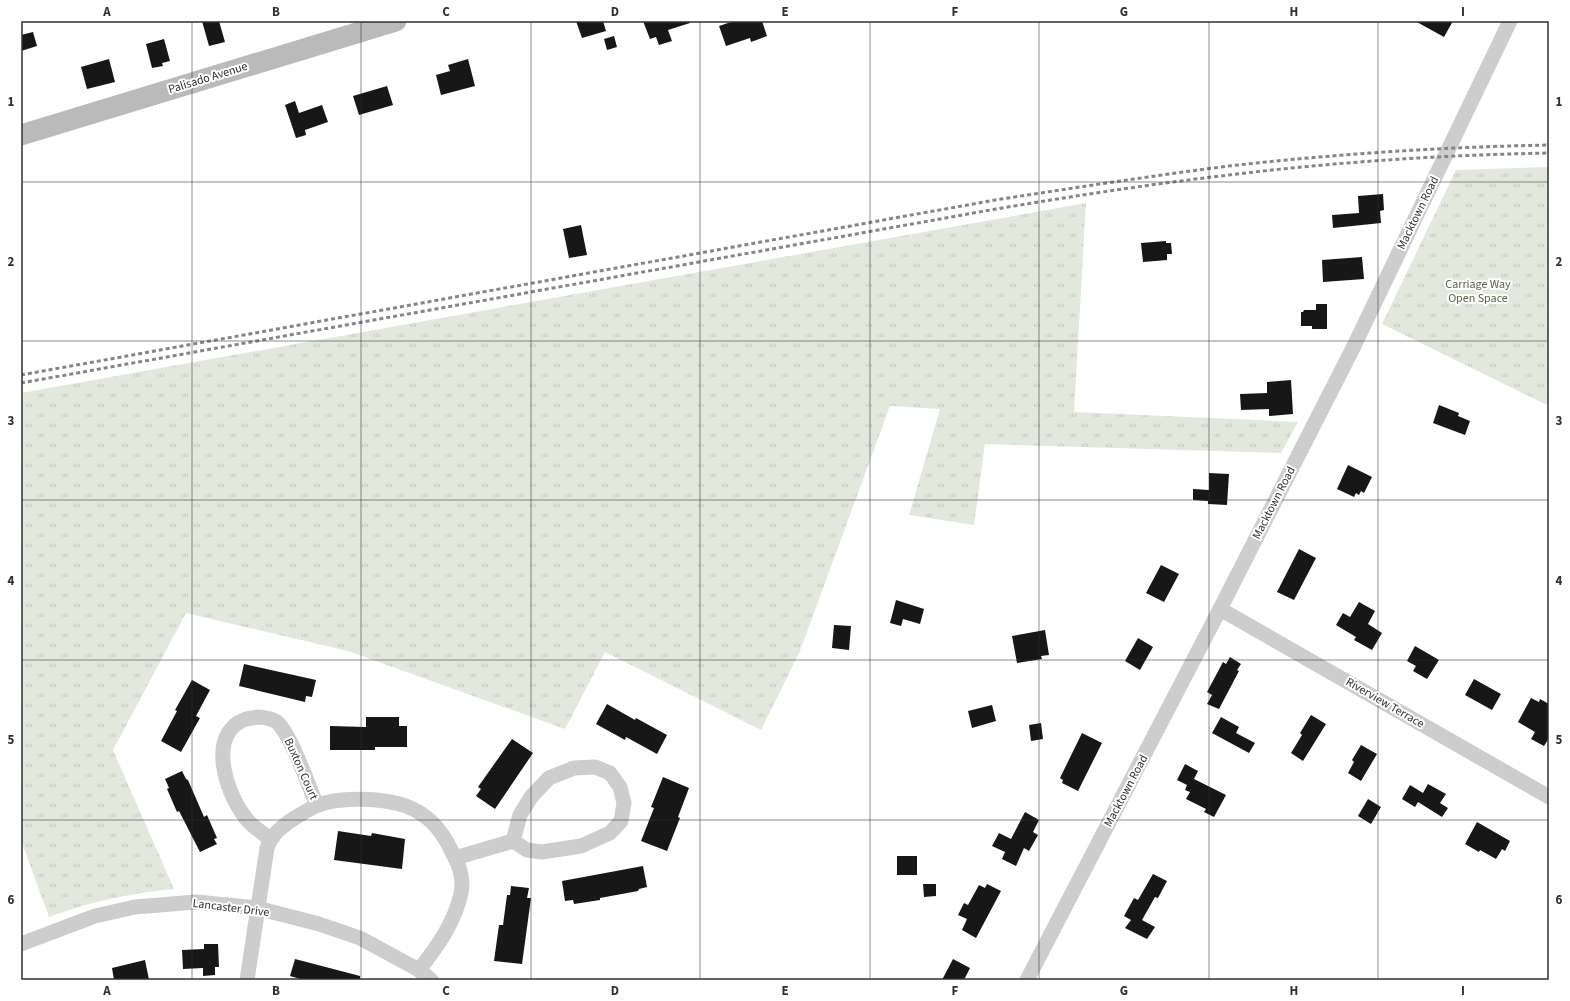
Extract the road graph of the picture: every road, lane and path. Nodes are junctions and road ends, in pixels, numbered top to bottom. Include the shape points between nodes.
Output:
1 (396, 21) edge
2 (1510, 21) edge
3 (21, 134) edge
4 (1220, 609) junction
5 (1549, 798) edge
6 (317, 805) junction
7 (270, 839) junction
8 (513, 841) junction
9 (455, 858) junction
10 (257, 908) junction
11 (21, 944) edge
12 (418, 970) junction
13 (247, 980) edge
14 (431, 980) edge
15 (1027, 980) edge

1 - 3 main road, Palisado Avenue
2 - 4 street, Macktown Road via 1359,336
4 - 5 street, Riverview Terrace
4 - 15 street, Macktown Road
6 - 7 street via 281,828
6 - 7 street, Buxton Court via 289,739 277,722 262,717 246,719 232,727 224,741 222,760 225,777 245,818
6 - 9 street via 338,801 380,800 407,807 427,818 445,837
7 - 10 street
8 - 8 street via 520,815 531,796 549,778 574,768 595,767 610,774 620,787 624,803 621,820 610,833 580,846 542,852 527,850
8 - 9 street
9 - 12 street via 461,877 461,892 454,915 438,946
10 - 11 street, Lancaster Drive via 196,902 135,907 95,916
10 - 12 street, Lancaster Drive via 360,938
10 - 13 street
12 - 14 street, Lancaster Drive

